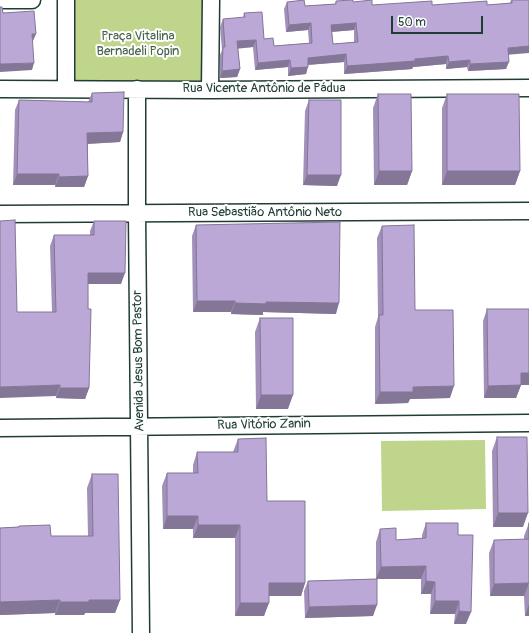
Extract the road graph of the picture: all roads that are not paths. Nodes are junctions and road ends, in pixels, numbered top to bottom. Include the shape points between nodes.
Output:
1 (0, 0) edge
2 (32, 0) edge
3 (66, 0) edge
4 (211, 0) edge
5 (0, 88) edge
6 (66, 88) junction
7 (529, 88) edge
8 (137, 89) junction
9 (210, 90) junction
10 (529, 212) edge
11 (0, 214) edge
12 (137, 214) junction
13 (529, 423) edge
14 (140, 426) junction
15 (0, 428) edge
16 (142, 633) edge

1 - 2 street
3 - 6 street
4 - 9 street
5 - 6 street, Rua Vicente Antônio de Pádua
6 - 8 street, Rua Vicente Antônio de Pádua
7 - 9 street, Rua Vicente Antônio de Pádua
8 - 9 street, Rua Vicente Antônio de Pádua
8 - 12 street, Avenida Jesus Bom Pastor
10 - 12 street, Rua Sebastião Antônio Neto
11 - 12 street, Rua Sebastião Antônio Neto
12 - 14 street, Avenida Jesus Bom Pastor
13 - 14 street, Rua Vitório Zanin
14 - 15 street, Rua Vitório Zanin
14 - 16 street, Avenida Jesus Bom Pastor

